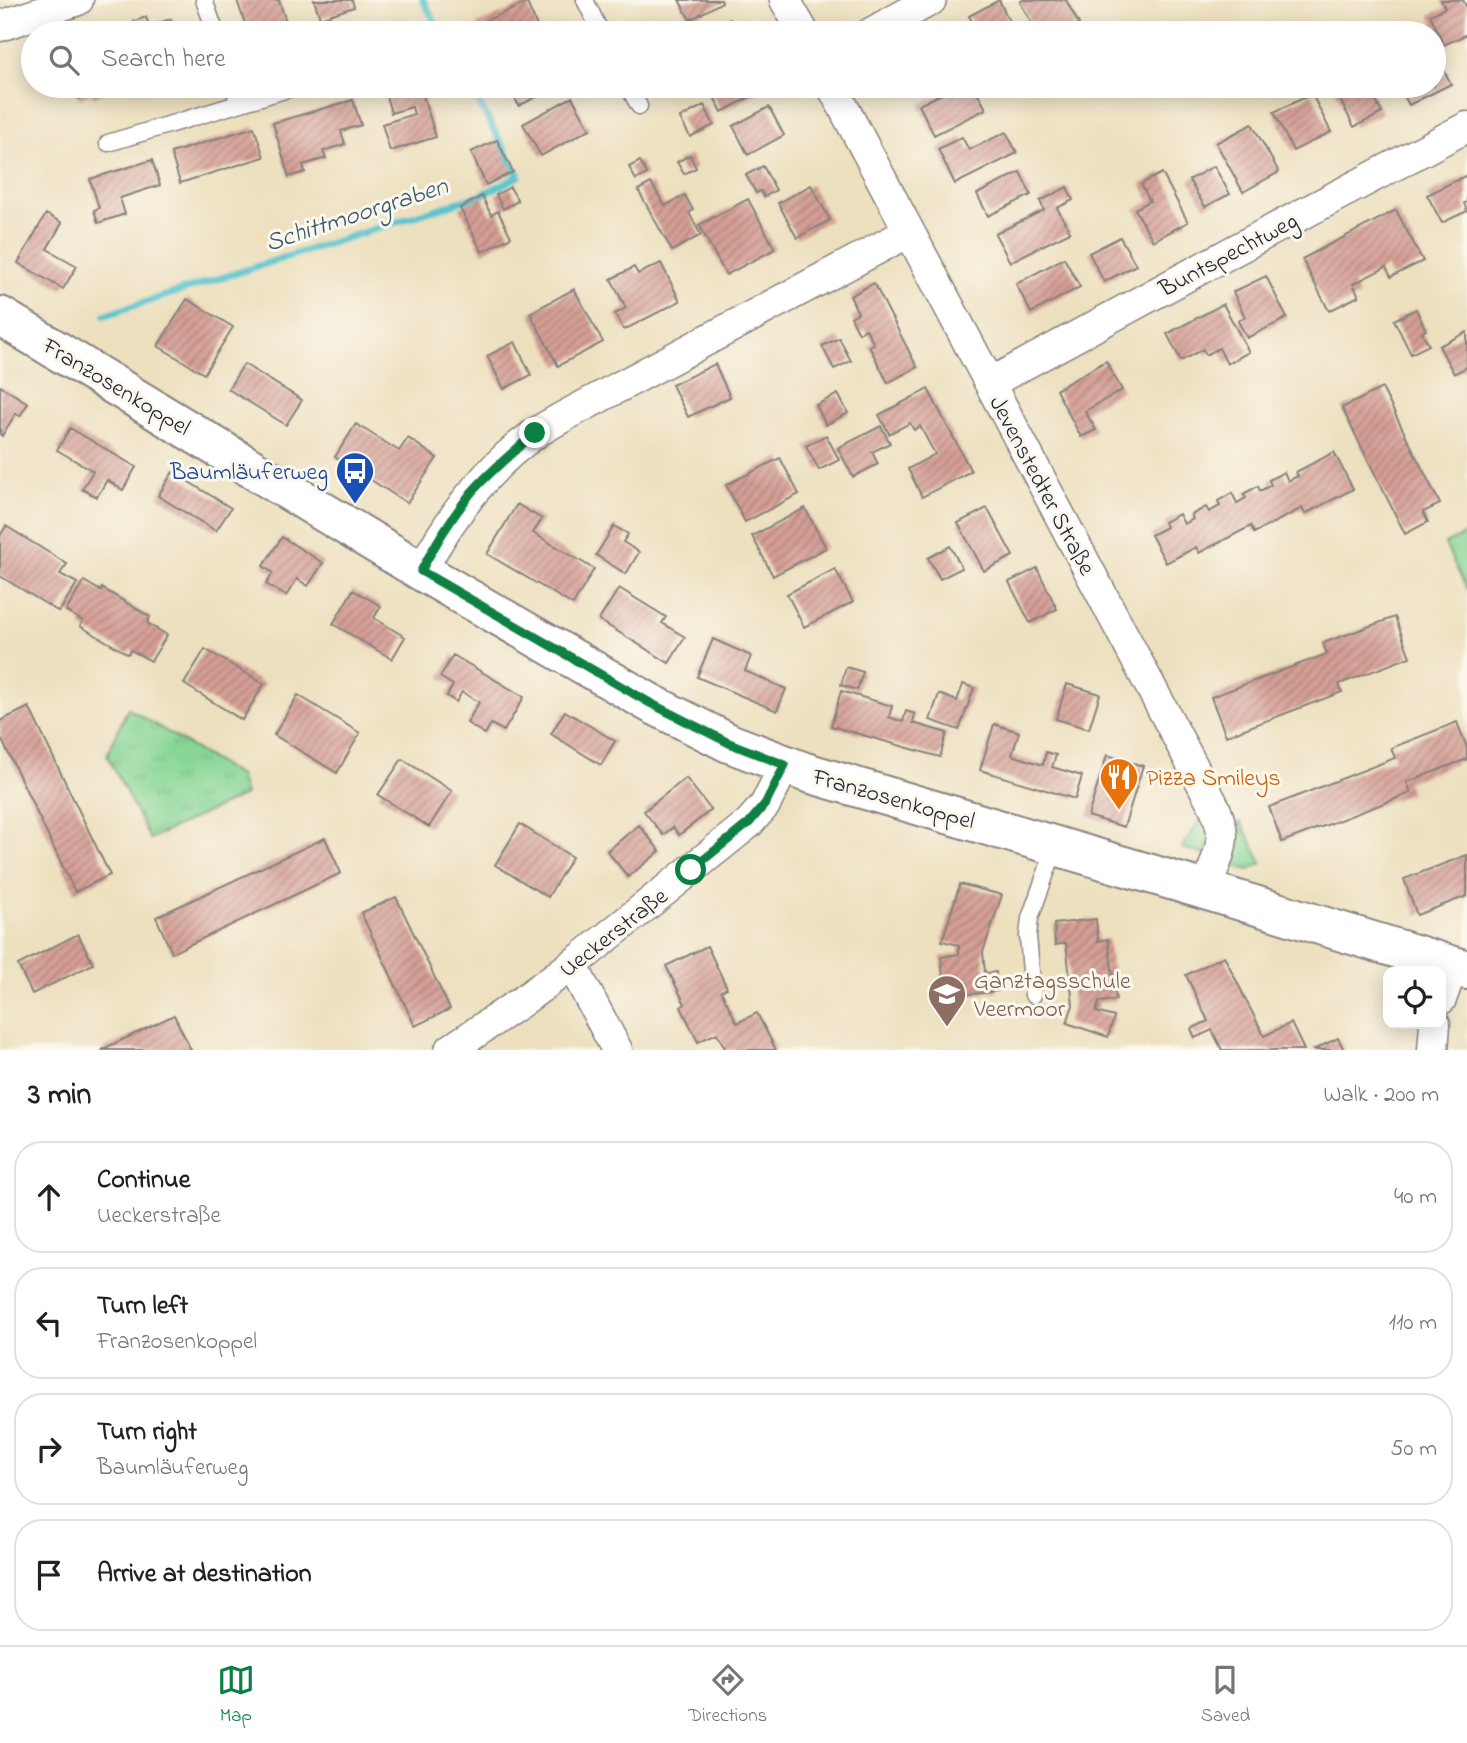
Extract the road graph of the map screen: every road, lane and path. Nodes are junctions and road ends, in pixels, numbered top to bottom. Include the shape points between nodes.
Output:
1 (78, 0) edge
2 (204, 0) edge
3 (584, 0) edge
4 (785, 0) edge
5 (931, 0) edge
6 (212, 21) edge
7 (595, 21) edge
8 (797, 21) edge
9 (893, 21) edge
10 (0, 26) edge
11 (237, 98) edge
12 (256, 98) edge
13 (635, 98) edge
14 (838, 98) edge
15 (239, 103) junction
16 (639, 106) dead end
17 (1467, 127) edge
18 (108, 143) dead end
19 (909, 232) junction
20 (0, 316) edge
21 (990, 383) junction
22 (421, 571) junction
23 (785, 765) junction
24 (1056, 845) junction
25 (1205, 890) junction
26 (572, 965) junction
27 (1453, 978) edge
28 (1033, 995) dead end
29 (1435, 1029) edge
30 (450, 1050) edge
31 (617, 1050) edge
32 (1433, 1050) edge

1 - 10 street
2 - 6 lane
3 - 7 lane
4 - 8 street
5 - 9 street
11 - 15 lane
12 - 15 lane
13 - 16 lane
14 - 19 street, Jevenstedter Straße
15 - 18 lane
17 - 21 street, Buntspechtweg
19 - 21 street, Jevenstedter Straße
19 - 22 street via 535,433 472,492
20 - 22 street, Franzosenkoppel
21 - 25 street, Jevenstedter Straße via 1215,808 1222,836
22 - 23 street, Franzosenkoppel via 650,703
23 - 24 street, Franzosenkoppel
23 - 26 street, Ueckerstraße via 765,804 749,823
24 - 25 street, Franzosenkoppel
24 - 28 lane via 1030,918
25 - 27 street, Franzosenkoppel
26 - 30 street, Ueckerstraße
26 - 31 street
29 - 32 street

